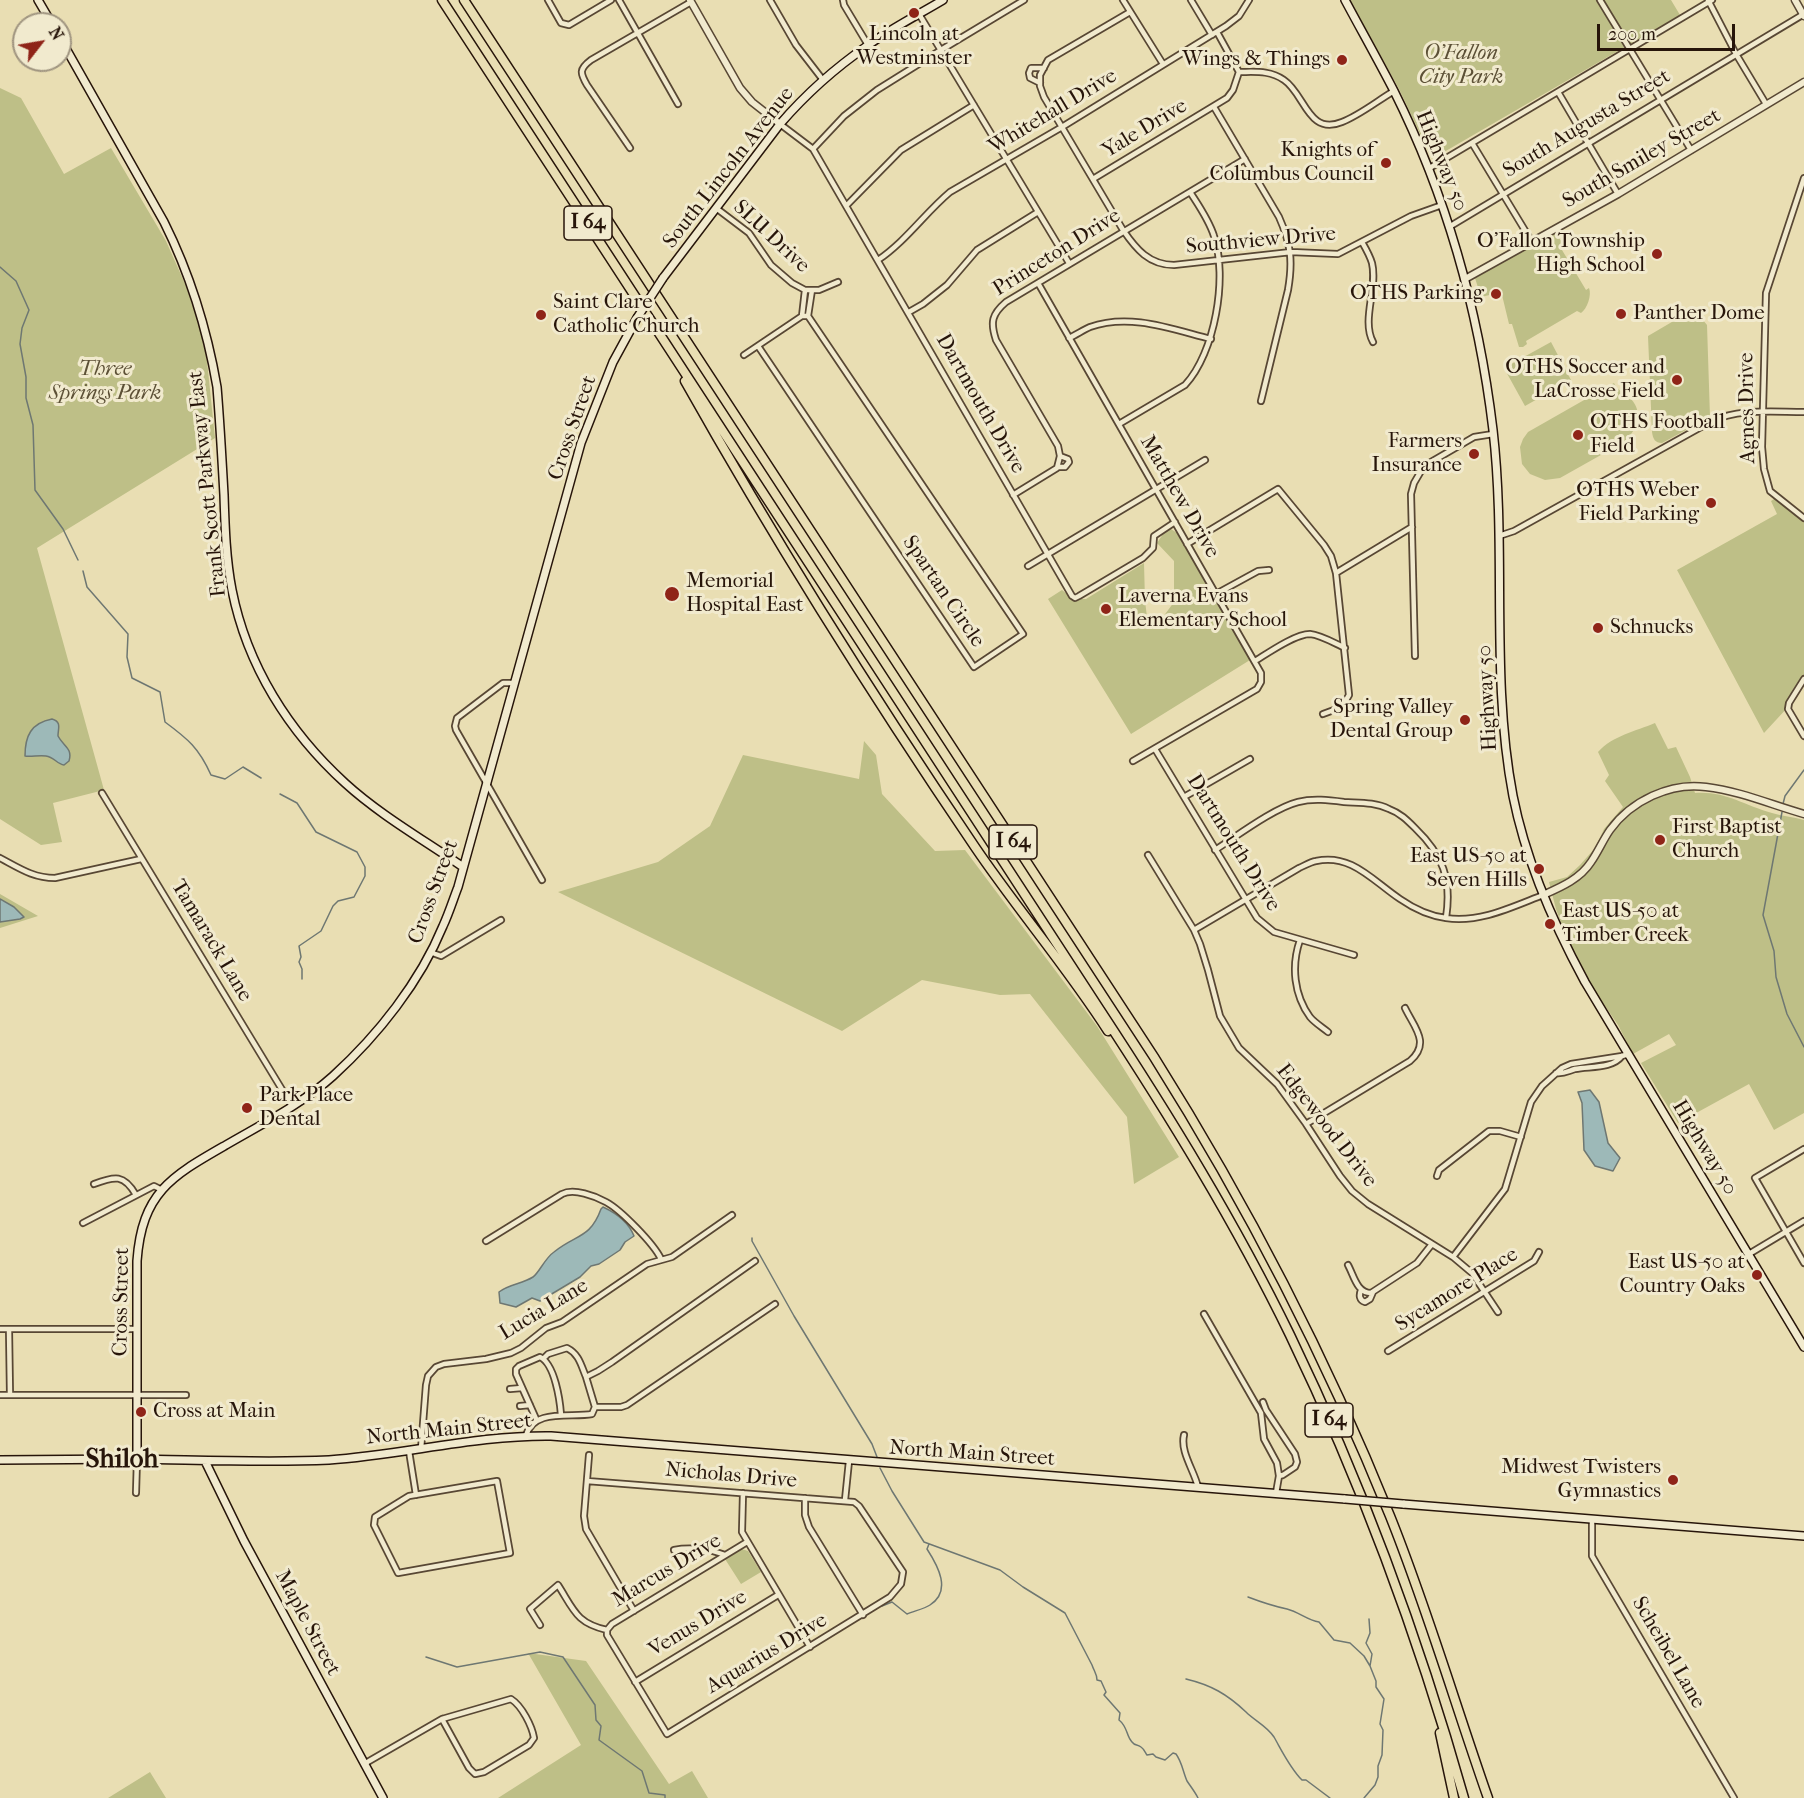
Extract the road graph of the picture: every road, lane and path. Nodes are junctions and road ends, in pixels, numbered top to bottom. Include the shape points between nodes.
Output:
1 (442, 0) edge
2 (464, 0) edge
3 (548, 0) edge
4 (611, 0) edge
5 (619, 0) edge
6 (770, 0) edge
7 (843, 0) edge
8 (943, 0) edge
9 (1024, 0) edge
10 (1123, 0) edge
11 (1191, 0) edge
12 (1345, 0) edge
13 (1600, 0) edge
14 (1795, 0) edge
15 (690, 1) edge
16 (1248, 1) edge
17 (1709, 1) edge
18 (1130, 12) junction
19 (920, 14) junction
20 (1804, 15) edge
21 (639, 34) junction
22 (1214, 34) junction
23 (868, 45) junction
24 (1630, 49) junction
25 (940, 50) junction
26 (1736, 54) junction
27 (72, 59) edge
28 (1163, 64) junction
29 (1044, 68) junction
30 (1239, 72) junction
31 (823, 80) junction
32 (1804, 82) edge
33 (1040, 83) junction
34 (1394, 91) junction
35 (1558, 92) junction
36 (1660, 100) junction
37 (678, 104) dead end
38 (1766, 104) junction
39 (974, 105) junction
40 (1214, 107) junction
41 (780, 124) junction
42 (1062, 127) junction
43 (1472, 143) junction
44 (1588, 144) junction
45 (630, 148) dead end
46 (813, 149) junction
47 (1691, 150) junction
48 (1245, 159) junction
49 (1007, 160) junction
50 (1428, 169) junction
51 (1804, 178) edge
52 (1093, 179) junction
53 (1190, 192) junction
54 (1504, 193) junction
55 (1618, 194) junction
56 (846, 205) junction
57 (1442, 205) junction
58 (716, 208) junction
59 (1038, 212) junction
60 (1449, 227) junction
61 (1123, 230) junction
62 (1362, 242) junction
63 (1532, 242) junction
64 (1292, 252) junction
65 (878, 260) junction
66 (1220, 261) junction
67 (1069, 263) junction
68 (663, 278) joint
69 (1464, 279) junction
70 (838, 282) dead end
71 (1038, 283) junction
72 (805, 290) junction
73 (812, 290) junction
74 (909, 312) junction
75 (802, 316) junction
76 (808, 316) junction
77 (1069, 338) junction
78 (1210, 339) junction
79 (664, 341) junction
80 (1373, 342) dead end
81 (758, 346) junction
82 (744, 355) dead end
83 (1262, 401) dead end
84 (1762, 412) junction
85 (1804, 412) edge
86 (1119, 424) junction
87 (1493, 434) junction
88 (1060, 456) junction
89 (1205, 460) dead end
90 (1058, 467) junction
91 (1156, 489) junction
92 (1013, 495) junction
93 (1804, 518) edge
94 (1175, 522) junction
95 (1412, 527) junction
96 (1498, 536) junction
97 (1187, 544) junction
98 (1047, 554) junction
99 (1028, 566) dead end
100 (1269, 570) dead end
101 (1336, 573) junction
102 (1216, 594) junction
103 (1345, 648) junction
104 (1415, 656) dead end
105 (1255, 661) junction
106 (1804, 679) edge
107 (513, 683) junction
108 (1323, 714) dead end
109 (1804, 736) edge
110 (1155, 749) junction
111 (1250, 759) dead end
112 (1133, 761) dead end
113 (486, 783) junction
114 (102, 793) dead end
115 (1184, 797) junction
116 (1804, 814) edge
117 (1215, 850) junction
118 (1148, 855) dead end
119 (0, 858) edge
120 (141, 859) junction
121 (463, 867) junction
122 (542, 880) dead end
123 (1542, 895) junction
124 (1245, 900) junction
125 (1446, 918) junction
126 (501, 920) dead end
127 (1194, 930) junction
128 (1300, 940) junction
129 (430, 952) junction
130 (1354, 955) dead end
131 (1405, 1008) dead end
132 (1328, 1032) dead end
133 (1625, 1055) junction
134 (292, 1106) junction
135 (1306, 1124) junction
136 (1521, 1137) junction
137 (1804, 1149) edge
138 (1190, 1151) junction
139 (1437, 1176) dead end
140 (94, 1184) dead end
141 (162, 1190) junction
142 (136, 1195) junction
143 (732, 1215) dead end
144 (1804, 1221) edge
145 (83, 1223) dead end
146 (1786, 1232) junction
147 (486, 1241) dead end
148 (1432, 1244) junction
149 (1539, 1252) dead end
150 (1749, 1254) junction
151 (1452, 1257) junction
152 (661, 1259) junction
153 (755, 1261) dead end
154 (1804, 1263) edge
155 (1348, 1265) dead end
156 (1361, 1290) junction
157 (1373, 1292) junction
158 (1485, 1292) junction
159 (775, 1304) dead end
160 (1498, 1312) dead end
161 (1204, 1314) dead end
162 (0, 1329) edge
163 (9, 1329) junction
164 (137, 1329) junction
165 (1804, 1347) edge
166 (1388, 1351) dead end
167 (544, 1358) junction
168 (510, 1366) dead end
169 (516, 1369) junction
170 (586, 1377) junction
171 (522, 1388) junction
172 (510, 1389) dead end
173 (137, 1394) junction
174 (0, 1395) edge
175 (10, 1395) junction
176 (186, 1395) dead end
177 (1263, 1402) dead end
178 (531, 1405) junction
179 (520, 1406) dead end
180 (595, 1407) junction
181 (561, 1415) junction
182 (537, 1420) junction
183 (1184, 1435) dead end
184 (526, 1436) junction
185 (421, 1449) junction
186 (409, 1451) junction
187 (589, 1455) dead end
188 (137, 1459) junction
189 (0, 1460) edge
190 (205, 1461) junction
191 (849, 1461) junction
192 (1279, 1476) junction
193 (587, 1481) junction
194 (1198, 1487) junction
195 (136, 1493) dead end
196 (743, 1493) junction
197 (1276, 1493) junction
198 (416, 1496) junction
199 (805, 1498) junction
200 (845, 1500) junction
201 (1592, 1519) junction
202 (1804, 1536) edge
203 (747, 1542) junction
204 (674, 1550) dead end
205 (725, 1555) junction
206 (778, 1595) junction
207 (634, 1611) junction
208 (862, 1614) junction
209 (540, 1624) dead end
210 (607, 1630) junction
211 (810, 1647) junction
212 (635, 1682) junction
213 (1439, 1712) junction
214 (442, 1719) junction
215 (1465, 1734) junction
216 (364, 1764) junction
217 (383, 1798) edge
218 (1454, 1798) edge
219 (1464, 1798) edge
220 (1482, 1798) edge
221 (1488, 1798) edge
222 (1734, 1798) edge

1 - 79 highway, I 64
2 - 215 highway, I 64 via 1154,1057 1228,1179 1308,1330 1368,1462 1410,1568
3 - 4 street via 561,23 568,25
5 - 21 street
6 - 31 street via 796,45
7 - 23 street
8 - 19 main road, South Lincoln Avenue
9 - 25 street
10 - 18 street
11 - 22 street
12 - 34 main road, Highway 50
13 - 24 street
14 - 20 street
15 - 21 street
15 - 41 street via 740,88
16 - 22 street, Whitehall Drive via 1239,16
17 - 24 street
17 - 26 street
18 - 28 street
18 - 29 street via 1048,60
19 - 23 main road, South Lincoln Avenue
19 - 25 street
20 - 26 street, South Augusta Street
21 - 37 street
21 - 45 street via 591,60 582,71 587,85
22 - 28 street, Whitehall Drive
22 - 30 street
23 - 31 main road, South Lincoln Avenue
24 - 35 street
24 - 36 street
25 - 39 street
25 - 46 street via 863,100
26 - 36 street, South Augusta Street
26 - 38 street
27 - 121 main road, Frank Scott Parkway East via 164,222 198,304 218,387 226,548 232,591 262,678 296,730 346,784
28 - 42 street, Whitehall Drive
29 - 33 street
29 - 33 street via 1031,68 1029,73 1030,78
30 - 34 street via 1264,72 1283,79 1311,116 1326,124 1343,122
30 - 40 street, Yale Drive via 1230,94
31 - 41 main road, South Lincoln Avenue
32 - 38 street, South Smiley Street
33 - 42 street, Southview Drive
34 - 50 main road, Highway 50
35 - 43 street
35 - 44 street
36 - 44 street, South Augusta Street
36 - 47 street
38 - 47 street, South Smiley Street
39 - 49 street
39 - 56 street via 901,150
40 - 48 street
40 - 52 street, Yale Drive
41 - 46 street, Dartmouth Drive
41 - 58 main road, South Lincoln Avenue
42 - 49 street, Whitehall Drive
42 - 52 street, Southview Drive
43 - 50 street
43 - 54 street
44 - 54 street, South Augusta Street
44 - 55 street
46 - 56 street, Dartmouth Drive
47 - 55 street, South Smiley Street
48 - 53 street, Princeton Drive
48 - 64 street via 1279,217
49 - 59 street
49 - 65 street, Whitehall Drive via 950,192 893,250
50 - 57 main road, Highway 50
51 - 84 street, Agnes Drive via 1766,293
52 - 61 street, Southview Drive
53 - 61 street, Princeton Drive
53 - 66 street via 1211,227
54 - 60 street, South Augusta Street
54 - 63 street
55 - 63 street, South Smiley Street
56 - 65 street, Dartmouth Drive
57 - 60 main road, Highway 50
57 - 62 street, Southview Drive via 1411,216
58 - 68 main road, South Lincoln Avenue
58 - 72 street, SLU Drive via 749,233 777,271
59 - 67 street
59 - 74 street via 977,250 946,285
60 - 69 main road, Highway 50
61 - 66 street, Southview Drive via 1141,254 1160,264
61 - 67 street, Princeton Drive
62 - 64 street, Southview Drive via 1338,254
62 - 80 street via 1372,264 1369,331
63 - 69 street, South Smiley Street
64 - 66 street, Southview Drive
64 - 83 street via 1290,281
65 - 74 street, Dartmouth Drive
66 - 78 street via 1220,290
67 - 71 street, Princeton Drive
68 - 107 main road, Cross Street, bridge via 614,362 581,443
69 - 87 main road, Highway 50 via 1478,337
70 - 73 street, SLU Drive
71 - 77 street, Matthew Drive
71 - 88 street, Princeton Drive via 998,309 993,330
72 - 73 street, SLU Drive
72 - 75 street
73 - 76 street
74 - 92 street, Dartmouth Drive
75 - 76 street
75 - 81 street
76 - 81 street, Spartan Circle via 1023,634 974,667
77 - 78 street via 1107,322 1126,320
77 - 86 street, Matthew Drive
78 - 86 street via 1194,376 1185,385
79 - 138 highway, I 64
79 - 138 highway via 800,579 904,743
81 - 82 street
84 - 85 street
84 - 93 street, Agnes Drive via 1762,459 1770,491
84 - 96 street via 1737,412 1714,420 1514,531
86 - 91 street, Matthew Drive
87 - 95 street via 1474,437 1421,471 1411,494
87 - 96 main road, Highway 50
88 - 90 street
88 - 90 street via 1070,462
89 - 91 street
90 - 92 street
91 - 94 street, Matthew Drive
91 - 98 street
92 - 98 street, Dartmouth Drive
94 - 97 street, Matthew Drive
94 - 98 street, Dartmouth Drive via 1154,536 1153,548 1143,558 1075,598
95 - 101 street
95 - 104 street
96 - 123 main road, Highway 50 via 1502,689 1509,771 1519,821
97 - 101 street via 1278,489 1324,544
97 - 102 street, Matthew Drive
98 - 99 street
100 - 102 street via 1258,571
101 - 103 street
102 - 105 street, Matthew Drive
103 - 105 street via 1308,634
103 - 108 street via 1349,695 1342,707
105 - 110 street, Matthew Drive via 1262,678 1257,689
106 - 109 street via 1788,706
107 - 113 main road, Cross Street
107 - 113 street via 503,683 457,718 456,730
110 - 112 street
110 - 115 street, Dartmouth Drive
111 - 115 street
113 - 121 main road, Cross Street
113 - 122 street
114 - 120 street, Tamarack Lane
115 - 117 street, Dartmouth Drive
116 - 123 street via 1705,786 1674,788 1645,799 1628,811 1579,876
117 - 124 street, Dartmouth Drive
117 - 125 street via 1299,802 1377,804 1401,815 1435,851 1447,882
118 - 127 street, Edgewood Drive
119 - 120 street via 42,878
120 - 134 street, Tamarack Lane
121 - 129 main road, Cross Street via 443,927
123 - 125 street via 1476,918
123 - 133 main road, Highway 50
124 - 125 street via 1299,868 1332,859 1365,872 1418,910
124 - 127 street
124 - 128 street, Dartmouth Drive via 1266,927
126 - 129 street via 444,954
127 - 135 street, Edgewood Drive via 1224,1025 1239,1048 1277,1084
128 - 130 street, Dartmouth Drive
128 - 132 street via 1295,973 1300,1000 1312,1019
129 - 134 main road, Cross Street via 391,1014 355,1055 332,1078
131 - 135 street via 1421,1040 1416,1055
133 - 136 street via 1562,1068 1542,1086 1532,1102
133 - 150 main road, Highway 50
134 - 141 main road, Cross Street via 184,1169
135 - 148 street, Edgewood Drive via 1352,1191
136 - 139 street via 1489,1131 1439,1170
136 - 151 street via 1505,1189
137 - 146 street via 1755,1178
138 - 213 highway, I 64 via 1277,1310 1336,1436 1386,1558
140 - 142 street via 110,1178 123,1179
141 - 142 street via 154,1186
141 - 164 main road, Cross Street via 139,1239
142 - 145 street
143 - 152 street, Lucia Lane via 672,1257
144 - 146 street
146 - 150 street
146 - 154 street
147 - 152 street via 562,1194 574,1192 608,1203
148 - 151 street, Edgewood Drive
148 - 157 street via 1417,1263
149 - 158 street, Sycamore Place via 1534,1261
150 - 165 main road, Highway 50
151 - 158 street, Edgewood Drive via 1472,1273
152 - 185 street, Lucia Lane via 647,1264 511,1353 436,1367 426,1385
153 - 170 street
155 - 156 street
156 - 157 street
156 - 157 street via 1360,1299 1365,1302
158 - 160 street, Edgewood Drive
158 - 166 street, Sycamore Place
159 - 180 street via 627,1405
161 - 192 street via 1261,1413 1264,1439
162 - 163 street
163 - 164 street
163 - 175 street
164 - 173 main road, Cross Street
167 - 169 street
167 - 170 street via 567,1348 579,1359
167 - 181 street via 557,1388
168 - 169 street
169 - 171 street
170 - 180 street
171 - 172 street
171 - 178 street
173 - 175 street
173 - 176 street
173 - 188 main road, Cross Street
174 - 175 street
177 - 192 street via 1297,1457 1295,1467
178 - 179 street
178 - 182 street
180 - 181 street via 592,1414 584,1416
181 - 182 street
182 - 184 street
183 - 194 street via 1182,1442
184 - 185 main road, North Main Street
184 - 191 main road, North Main Street
185 - 186 main road, North Main Street
186 - 190 main road, North Main Street via 328,1460
186 - 198 street
187 - 193 street
188 - 189 main road, North Main Street
188 - 190 main road, North Main Street
188 - 195 street, Cross Street
190 - 216 main road, Maple Street
191 - 194 main road, North Main Street
191 - 200 street
192 - 197 street
193 - 196 street, Nicholas Drive
193 - 207 street via 586,1529
194 - 197 main road, North Main Street
196 - 199 street, Nicholas Drive
196 - 203 street via 741,1523
197 - 201 main road, North Main Street, bridge
198 - 198 street via 377,1515 373,1521 398,1573 510,1553 496,1481
199 - 200 street, Nicholas Drive
199 - 208 street via 809,1527
200 - 208 street, Aquarius Drive via 859,1506 903,1572 898,1588
201 - 202 main road, North Main Street
201 - 222 street, Scheibel Lane via 1593,1556
203 - 205 street, Marcus Drive
203 - 206 street
204 - 205 street
205 - 207 street, Marcus Drive
206 - 211 street
206 - 212 street, Venus Drive
207 - 210 street, Marcus Drive
208 - 211 street, Aquarius Drive
209 - 210 street via 530,1609 558,1585 578,1617
210 - 212 street
211 - 212 street, Aquarius Drive via 667,1734
213 - 218 highway
213 - 219 highway, I 64
214 - 214 street via 511,1700 518,1704 534,1738 475,1774
214 - 216 street
215 - 220 highway, I 64
215 - 221 highway
216 - 217 main road, Maple Street

